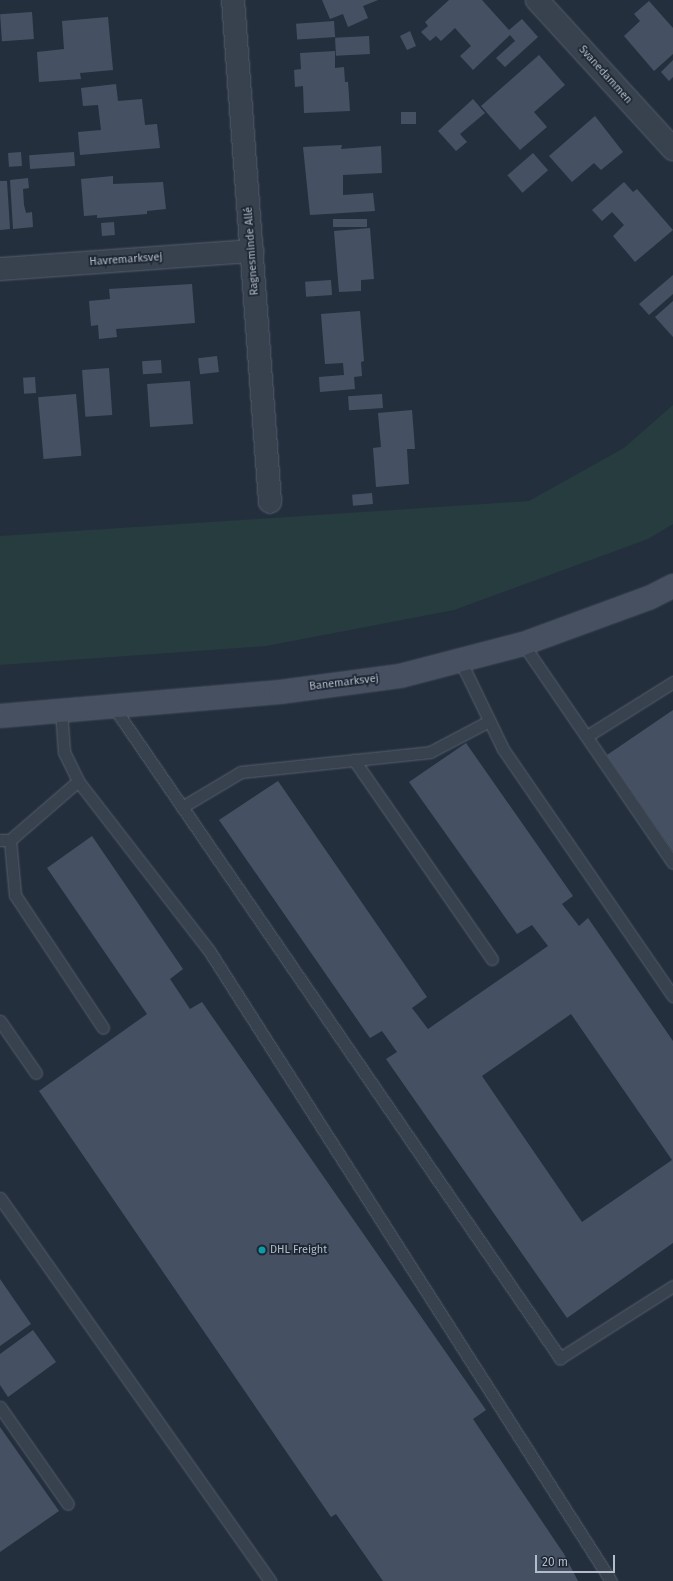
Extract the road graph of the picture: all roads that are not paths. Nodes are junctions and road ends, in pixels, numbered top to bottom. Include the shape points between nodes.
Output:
1 (233, 0) edge
2 (537, 0) edge
3 (673, 150) edge
4 (252, 251) junction
5 (0, 269) edge
6 (270, 502) dead end
7 (673, 586) edge
8 (523, 644) junction
9 (460, 660) junction
10 (673, 682) edge
11 (113, 706) junction
12 (61, 710) junction
13 (0, 716) edge
14 (489, 721) junction
15 (586, 736) junction
16 (354, 760) junction
17 (78, 781) junction
18 (182, 807) junction
19 (5, 840) edge
20 (673, 863) edge
21 (492, 959) dead end
22 (673, 996) edge
23 (0, 1021) edge
24 (103, 1028) dead end
25 (36, 1073) dead end
26 (0, 1198) edge
27 (673, 1286) edge
28 (0, 1407) edge
29 (68, 1504) dead end
30 (270, 1581) edge
31 (611, 1581) edge

1 - 4 street, Ragnesminde Allé
2 - 3 street, Svanedammen
4 - 5 street, Havremarksvej
4 - 6 street, Ragnesminde Allé
7 - 8 street, Banemarksvej via 649,598
8 - 9 street, Banemarksvej
8 - 15 lane
9 - 11 street, Banemarksvej via 400,676 280,692
9 - 14 lane
10 - 15 lane
11 - 12 street, Banemarksvej
11 - 18 lane
12 - 13 street, Banemarksvej
12 - 17 lane via 64,752
14 - 16 lane via 430,752
14 - 22 lane via 503,749
15 - 20 lane
16 - 18 lane via 241,772
16 - 21 lane
17 - 19 lane
17 - 31 lane via 210,952
18 - 27 lane via 560,1358
19 - 24 lane via 15,895
23 - 25 lane
26 - 30 lane
28 - 29 lane

